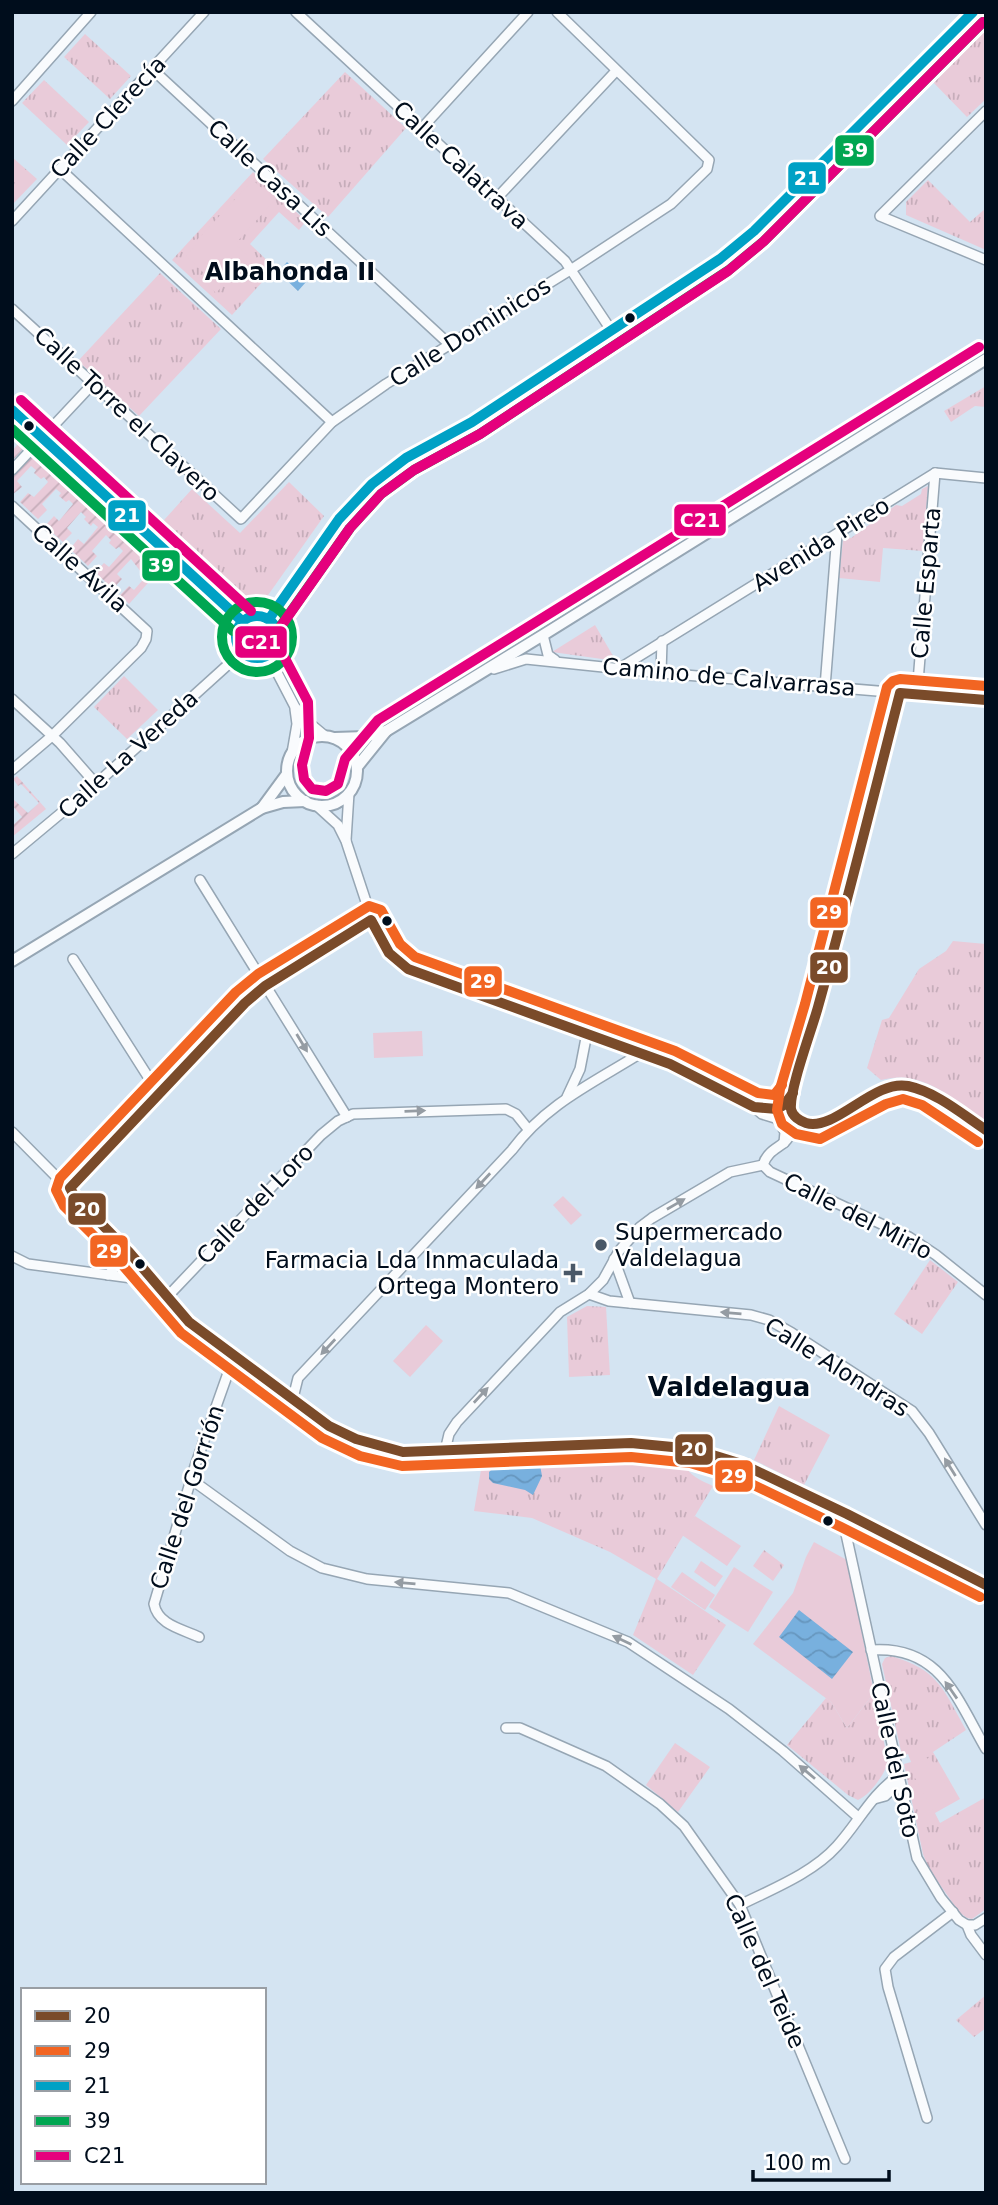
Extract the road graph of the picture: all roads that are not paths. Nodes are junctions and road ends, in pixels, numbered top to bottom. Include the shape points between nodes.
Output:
1 (91, 12) edge
2 (204, 12) edge
3 (296, 12) edge
4 (528, 12) edge
5 (557, 12) edge
6 (973, 12) edge
7 (152, 69) junction
8 (616, 71) junction
9 (12, 101) edge
10 (986, 111) edge
11 (422, 128) junction
12 (60, 169) junction
13 (496, 199) junction
14 (12, 221) edge
15 (986, 260) edge
16 (572, 269) junction
17 (12, 309) edge
18 (611, 330) junction
19 (449, 344) junction
20 (986, 359) edge
21 (87, 390) dead end
22 (12, 410) edge
23 (332, 422) junction
24 (42, 438) junction
25 (12, 470) edge
26 (935, 473) junction
27 (986, 478) edge
28 (12, 506) edge
29 (241, 519) joint
30 (837, 534) junction
31 (269, 619) junction
32 (242, 621) junction
33 (543, 635) junction
34 (662, 641) junction
35 (242, 652) junction
36 (268, 655) junction
37 (556, 661) junction
38 (621, 668) junction
39 (661, 673) junction
40 (479, 674) junction
41 (825, 687) junction
42 (900, 692) junction
43 (917, 694) junction
44 (12, 699) edge
45 (986, 700) edge
46 (295, 707) junction
47 (386, 731) junction
48 (52, 736) junction
49 (330, 737) junction
50 (292, 753) junction
51 (357, 767) junction
52 (12, 770) edge
53 (287, 774) junction
54 (96, 784) junction
55 (349, 793) junction
56 (305, 801) junction
57 (316, 805) junction
58 (262, 807) junction
59 (346, 841) junction
60 (12, 854) edge
61 (200, 880) dead end
62 (371, 920) junction
63 (73, 959) dead end
64 (12, 961) edge
65 (265, 986) junction
66 (587, 1033) junction
67 (640, 1053) junction
68 (578, 1073) junction
69 (591, 1084) junction
70 (159, 1094) junction
71 (567, 1097) junction
72 (784, 1114) junction
73 (347, 1117) junction
74 (528, 1129) junction
75 (986, 1130) edge
76 (12, 1132) edge
77 (763, 1165) junction
78 (70, 1188) junction
79 (130, 1252) junction
80 (12, 1256) edge
81 (614, 1259) junction
82 (108, 1275) junction
83 (153, 1278) junction
84 (589, 1294) junction
85 (986, 1295) edge
86 (167, 1296) junction
87 (631, 1303) junction
88 (227, 1350) junction
89 (250, 1367) junction
90 (228, 1373) junction
91 (298, 1378) junction
92 (270, 1382) junction
93 (293, 1398) junction
94 (445, 1451) junction
95 (192, 1480) junction
96 (847, 1514) junction
97 (859, 1521) junction
98 (986, 1525) edge
99 (848, 1544) junction
100 (986, 1585) edge
101 (199, 1637) dead end
102 (871, 1650) junction
103 (506, 1728) dead end
104 (986, 1749) edge
105 (898, 1780) junction
106 (885, 1796) junction
107 (872, 1800) junction
108 (904, 1803) junction
109 (859, 1817) junction
110 (740, 1905) junction
111 (953, 1913) junction
112 (986, 1918) edge
113 (967, 1925) junction
114 (986, 1955) edge
115 (927, 2118) dead end
116 (845, 2158) dead end

1 - 9 street
2 - 7 street, Calle Clerecía
3 - 11 street, Calle Calatrava
4 - 11 street
5 - 8 street
6 - 18 street via 754,231 720,259
7 - 12 street, Calle Clerecía
7 - 19 street, Calle Casa Lis
8 - 13 street
8 - 16 street, Calle Dominicos via 709,160 708,169 671,204
10 - 15 street via 880,216
11 - 13 street, Calle Calatrava
12 - 14 street, Calle Clerecía
12 - 23 street
13 - 16 street, Calle Calatrava
16 - 18 street, Calle Calatrava
16 - 19 street, Calle Dominicos
17 - 29 street, Calle Torre el Clavero
18 - 31 street via 372,484 338,519
19 - 23 street, Calle Dominicos
20 - 33 main road
21 - 24 street
22 - 24 street
23 - 29 street, Calle Dominicos
24 - 25 street
24 - 32 street
26 - 27 street
26 - 30 street, Avenida Pireo
26 - 43 street, Calle Esparta
28 - 48 street, Calle Ávila via 147,631 141,648
30 - 34 street, Avenida Pireo
30 - 41 street
31 - 32 street via 251,616
31 - 36 street via 276,626 278,640
32 - 35 street via 236,637
33 - 37 street via 548,655
33 - 40 main road
34 - 38 street, Avenida Pireo
34 - 39 street
35 - 36 street via 255,658
35 - 54 street, Calle La Vereda
36 - 46 street
37 - 38 street, Camino de Calvarrasa
37 - 40 street, Camino de Calvarrasa via 526,659
38 - 39 street, Camino de Calvarrasa
39 - 41 street, Camino de Calvarrasa
40 - 47 main road
41 - 42 street, Camino de Calvarrasa
42 - 43 street, Camino de Calvarrasa
42 - 72 street via 818,1008
43 - 45 street, Camino de Calvarrasa
44 - 48 street
46 - 49 street
46 - 50 street
47 - 49 main road via 365,737
47 - 51 main road
48 - 52 street
48 - 54 street
49 - 50 main road via 313,737
49 - 51 main road via 346,745
50 - 53 main road
51 - 55 main road
53 - 56 main road via 296,794
53 - 58 main road
54 - 60 street, Calle La Vereda
55 - 57 main road via 339,802
55 - 59 street
56 - 57 main road
56 - 58 main road
57 - 59 street via 338,825
58 - 64 main road
59 - 62 street
61 - 65 street
62 - 65 street
62 - 66 street via 389,953 408,969
63 - 70 street
65 - 70 street
65 -> 73 street
66 - 67 street
66 - 68 street
67 - 69 street
67 - 72 street via 670,1064 762,1114
68 - 69 street
68 - 71 street
69 - 71 street
70 - 78 street
71 - 74 street
72 - 75 street via 818,1125 880,1091 905,1085 928,1092
72 - 77 street via 792,1130 790,1138 767,1155
73 -> 74 street via 375,1112 506,1109
73 - 86 street, Calle del Loro via 321,1135
74 -> 91 street
76 - 78 street
81 -> 77 street via 652,1218 730,1172
77 - 85 street, Calle del Mirlo via 909,1237
78 - 79 street
79 - 82 street
79 - 83 street
80 - 82 street via 28,1264
81 - 84 street
81 - 87 street
82 - 83 street
83 - 86 street
84 - 87 street, Calle Alondras
94 -> 84 street via 449,1434 467,1410 560,1312
86 - 88 street via 189,1322
98 -> 87 street, Calle Alondras via 912,1411 792,1333 751,1315
88 - 89 street
88 - 90 street, Calle del Gorrión
89 - 90 street, Calle del Gorrión
89 - 92 street
90 - 95 street, Calle del Gorrión
91 - 92 street
91 - 93 street
92 - 93 street
93 - 94 street via 329,1426 368,1445 403,1452
94 - 96 street via 631,1443 693,1449 742,1464
95 - 101 street, Calle del Gorrión via 154,1604 163,1622
109 -> 95 street via 729,1709 628,1642 509,1593 367,1579 322,1568 290,1551
96 - 97 street
96 - 99 street, Calle del Soto
97 - 99 street
97 - 100 street
99 - 102 street, Calle del Soto
104 -> 102 street via 938,1672 907,1652
102 - 105 street, Calle del Soto
103 - 110 street, Calle del Teide via 520,1728 606,1766 660,1804 684,1826
105 - 106 street
105 - 107 street via 884,1786
105 - 108 street, Calle del Soto
106 - 107 street
106 - 108 street
107 - 109 street
108 - 111 street, Calle del Soto via 916,1858
109 - 110 street via 836,1848 816,1863
110 - 116 street, Calle del Teide
111 - 113 street, Calle del Soto
111 - 115 street via 894,1957 886,1969
112 - 113 street
113 - 114 street, Calle del Soto

